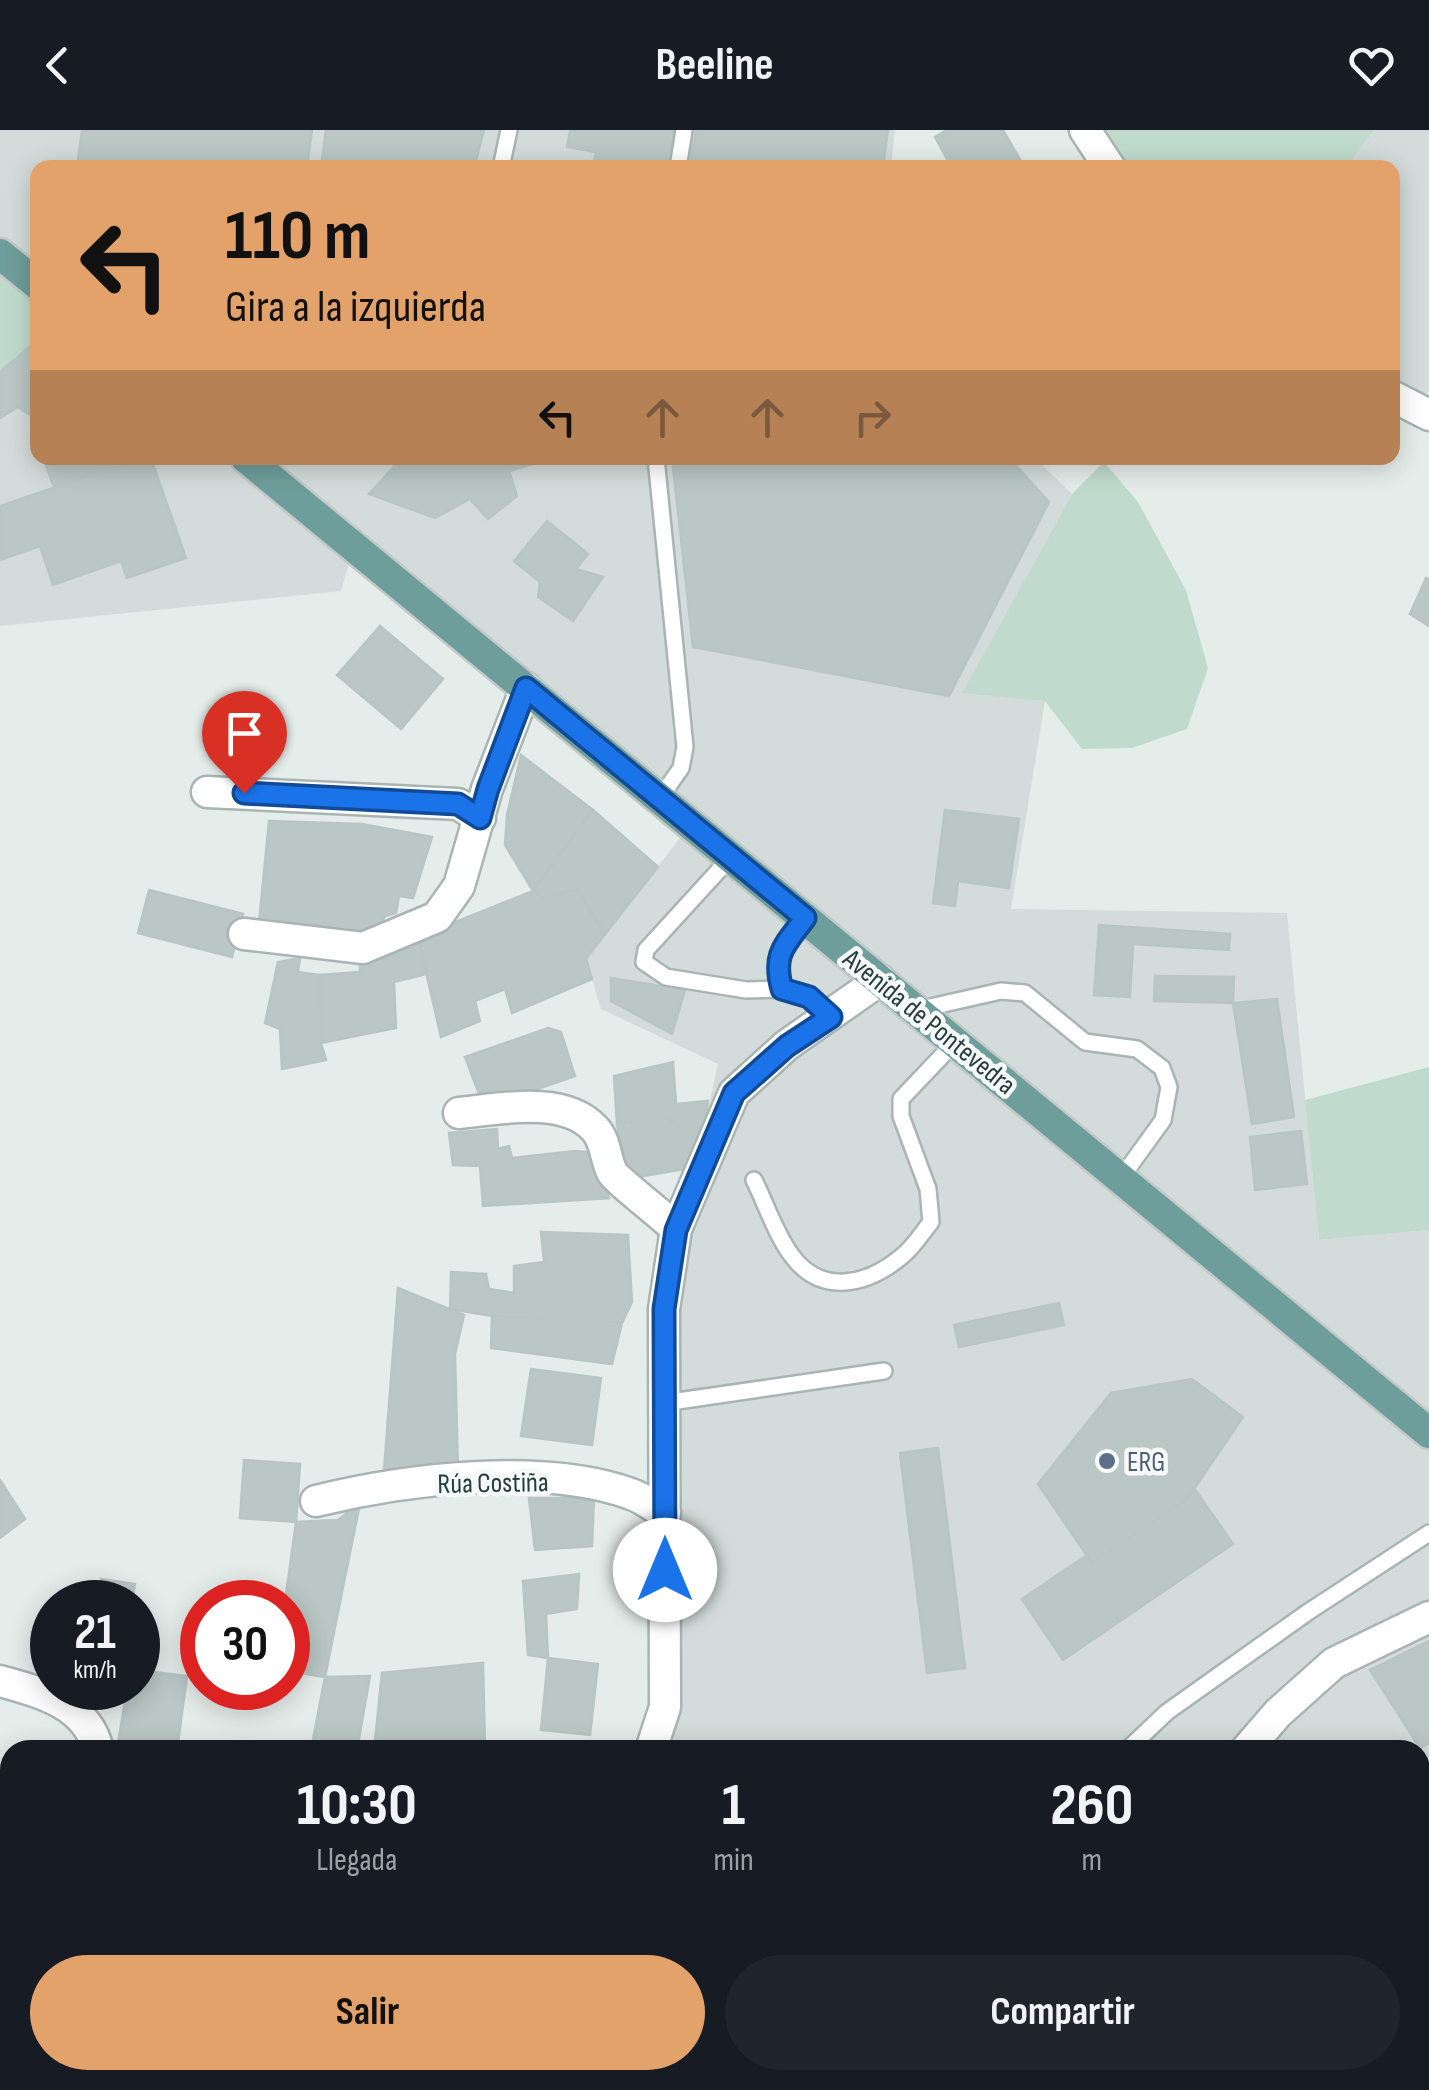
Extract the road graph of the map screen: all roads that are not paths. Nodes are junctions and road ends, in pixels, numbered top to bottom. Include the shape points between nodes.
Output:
1 (509, 130) edge
2 (684, 130) edge
3 (1085, 130) edge
4 (503, 160) edge
5 (679, 160) edge
6 (1105, 160) edge
7 (0, 254) edge
8 (30, 278) edge
9 (1400, 400) edge
10 (1429, 414) edge
11 (255, 465) edge
12 (657, 465) edge
13 (526, 688) junction
14 (207, 792) dead end
15 (660, 798) junction
16 (480, 818) junction
17 (731, 857) junction
18 (805, 918) junction
19 (244, 934) dead end
20 (880, 980) junction
21 (782, 989) junction
22 (916, 1010) junction
23 (831, 1017) junction
24 (956, 1042) junction
25 (460, 1112) dead end
26 (1120, 1178) junction
27 (754, 1180) dead end
28 (676, 1230) junction
29 (884, 1370) dead end
30 (664, 1404) junction
31 (1429, 1433) edge
32 (316, 1501) dead end
33 (665, 1512) junction
34 (1429, 1533) edge
35 (1429, 1617) edge
36 (0, 1681) edge
37 (96, 1740) edge
38 (654, 1740) edge
39 (1137, 1740) edge
40 (1255, 1740) edge

1 - 4 lane
2 - 5 lane
3 - 6 street
7 - 8 main road
9 - 10 street
11 - 13 main road, Avenida de Pontevedra
12 - 15 lane via 685,747 682,768
13 - 15 main road, Avenida de Pontevedra
13 - 16 street
14 - 16 street via 458,804
15 - 17 main road, Avenida de Pontevedra
16 - 19 street via 459,886 437,917 364,948
17 - 18 main road, Avenida de Pontevedra
17 - 21 lane via 646,950 644,962 666,977
18 - 20 main road, Avenida de Pontevedra
18 - 21 lane via 780,952
20 - 22 main road, Avenida de Pontevedra
20 - 23 street
21 - 23 lane via 809,997
22 - 24 main road, Avenida de Pontevedra
22 - 26 lane via 1001,990 1024,993 1085,1042 1137,1049 1162,1068 1168,1087 1163,1120
23 - 28 street via 734,1093
24 - 26 main road, Avenida de Pontevedra
24 - 27 lane via 902,1099 932,1222 903,1256 846,1284 807,1272 791,1255
25 - 28 street via 578,1114 597,1130 613,1174
26 - 31 main road, Avenida de Pontevedra
28 - 30 street via 664,1309
29 - 30 lane
30 - 33 street
32 - 33 street, Rúa Costiña via 482,1476 567,1480 632,1494
33 - 38 street via 665,1707
34 - 39 lane via 1308,1612
35 - 40 street via 1334,1663
36 - 37 street via 53,1696

